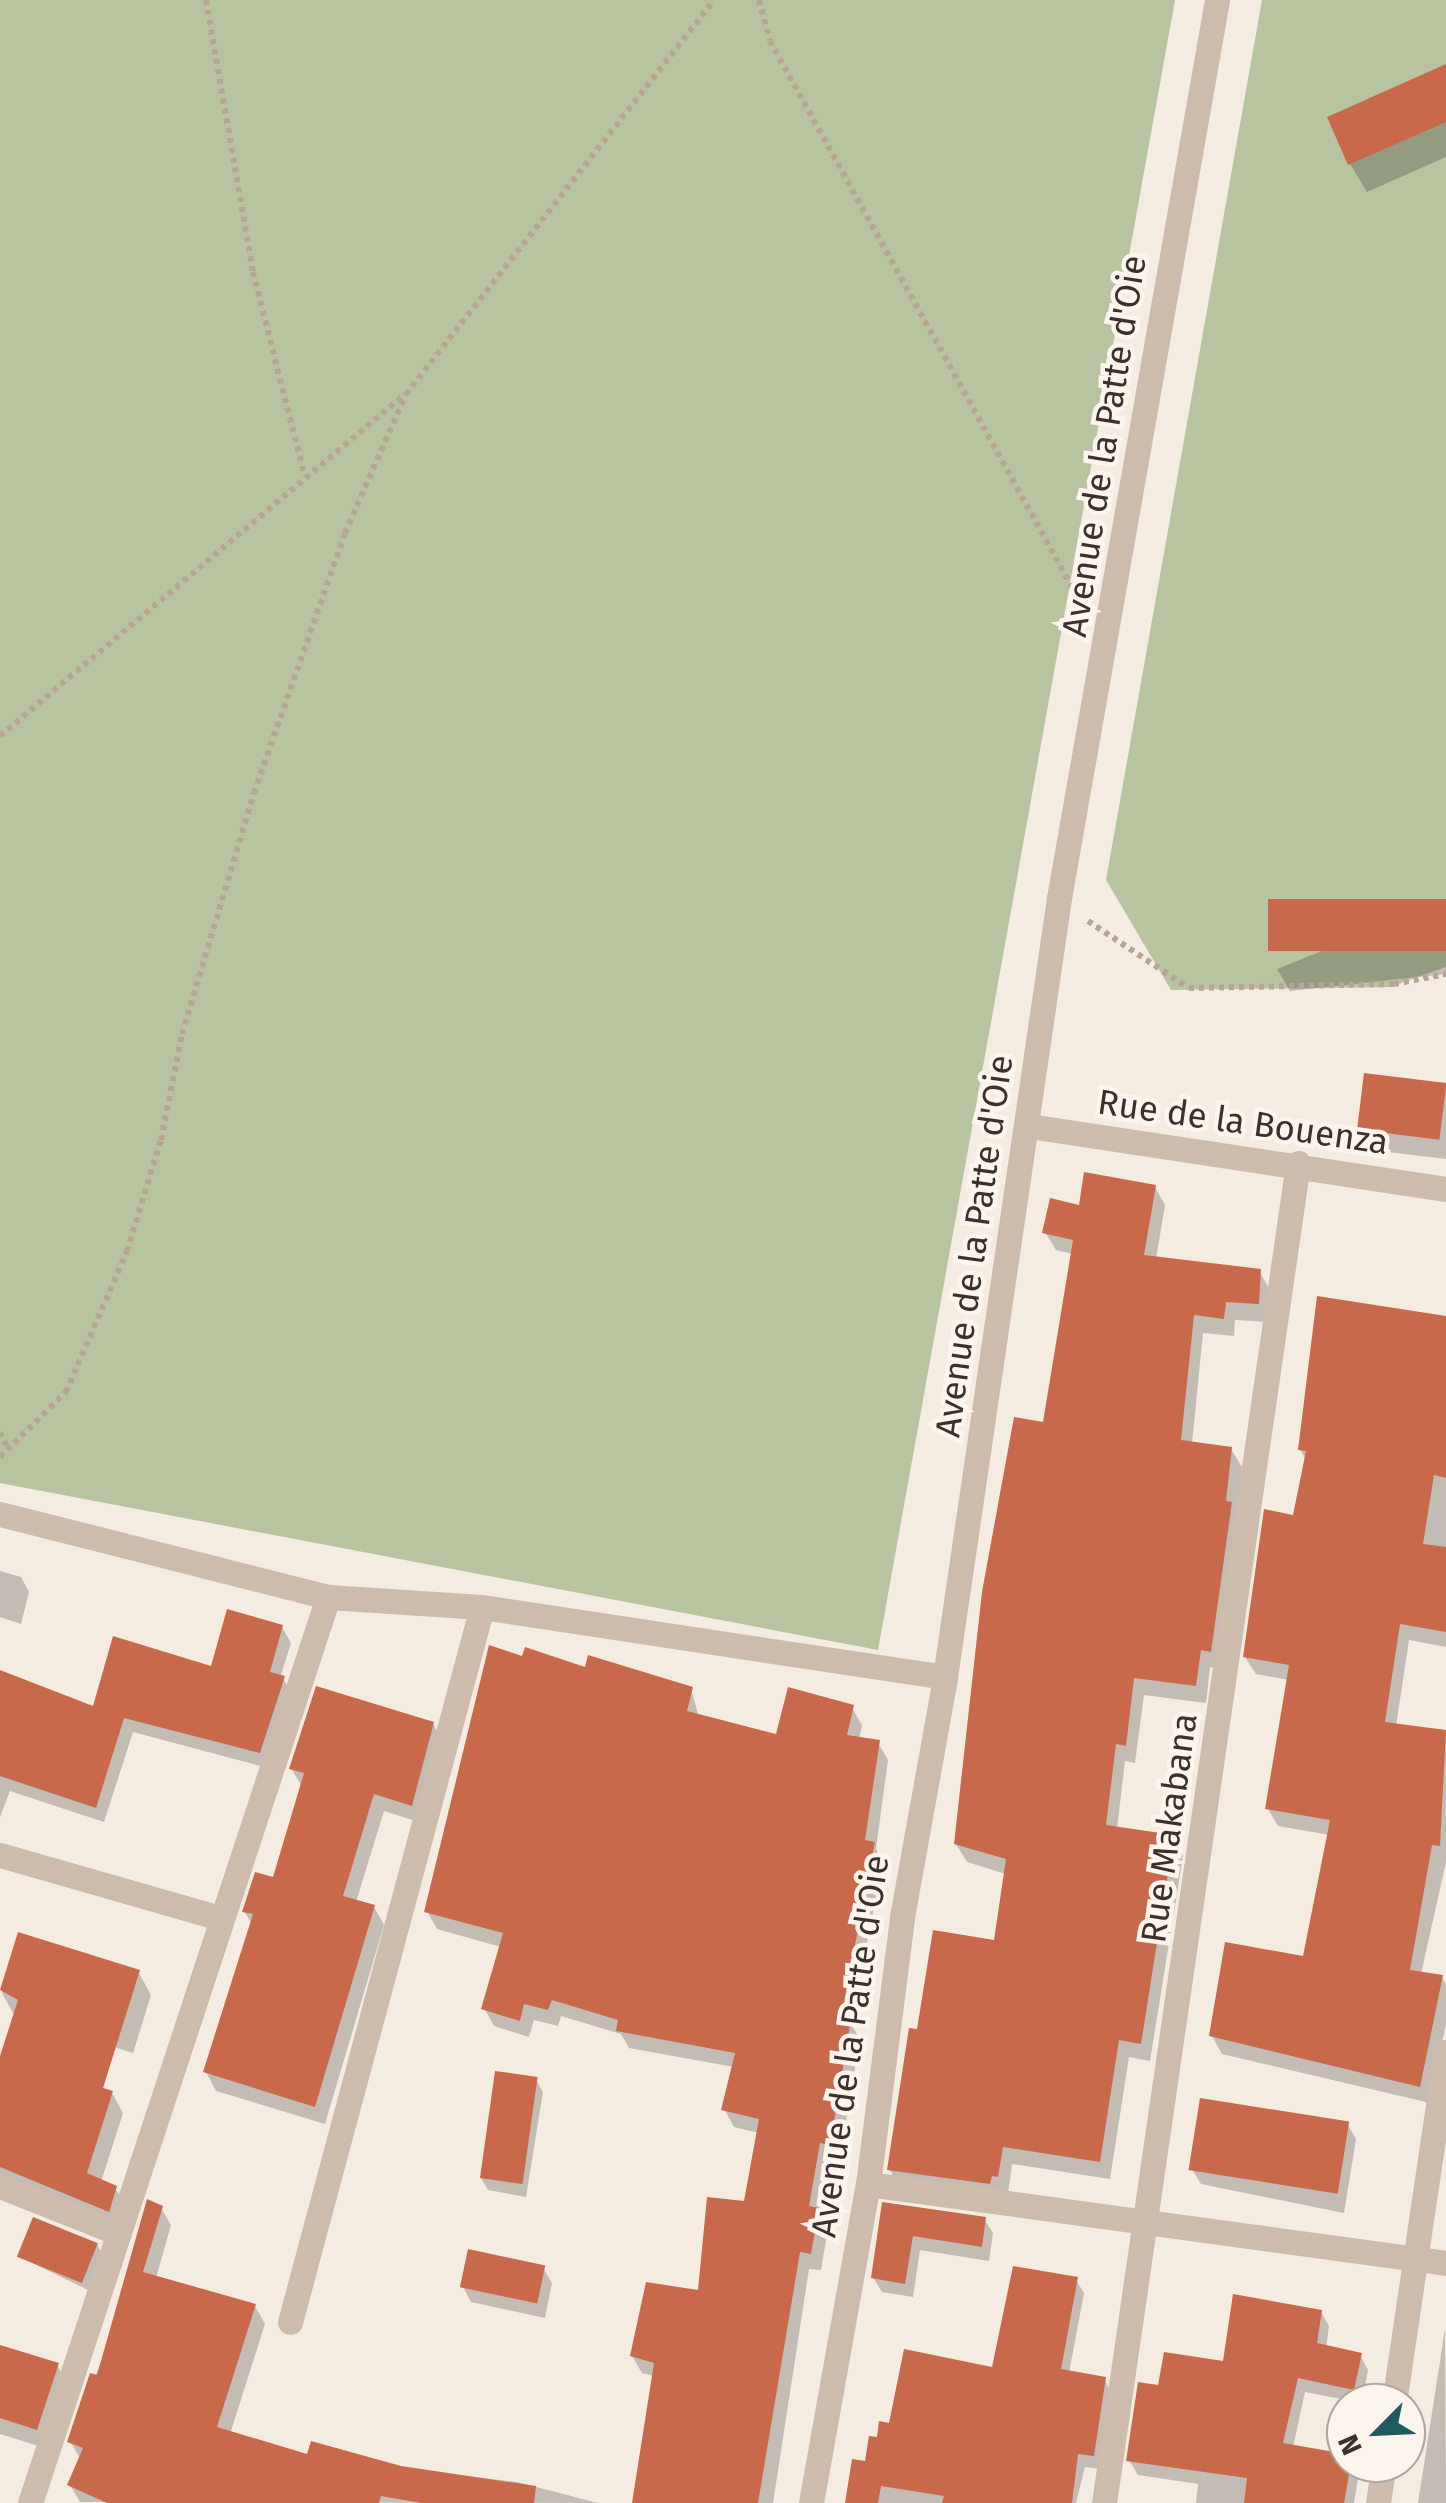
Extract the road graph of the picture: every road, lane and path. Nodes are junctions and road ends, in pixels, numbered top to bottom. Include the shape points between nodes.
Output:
1 (206, 0) edge
2 (714, 0) edge
3 (759, 0) edge
4 (1217, 0) edge
5 (406, 394) junction
6 (304, 477) junction
7 (1106, 649) junction
8 (0, 736) edge
9 (1060, 898) junction
10 (1446, 974) edge
11 (1028, 1126) junction
12 (1298, 1163) junction
13 (1446, 1189) edge
14 (0, 1432) edge
15 (8, 1449) junction
16 (0, 1457) edge
17 (0, 1514) edge
18 (328, 1597) junction
19 (482, 1607) junction
20 (945, 1677) junction
21 (0, 1855) edge
22 (219, 1918) junction
23 (1446, 2052) edge
24 (868, 2184) junction
25 (0, 2186) edge
26 (1149, 2224) junction
27 (118, 2234) junction
28 (1416, 2257) junction
29 (1446, 2262) edge
30 (290, 2322) dead end
31 (1397, 2383) edge
32 (30, 2503) edge
33 (811, 2503) edge
34 (1104, 2503) edge

1 - 6 path via 252,272
2 - 5 path
3 - 7 path via 770,41
4 - 7 street, Avenue de la Patte d'Oie
5 - 6 path
5 - 15 path via 345,534 254,793 182,1034 127,1252 66,1392
6 - 8 path
7 - 9 street, Avenue de la Patte d'Oie
9 - 10 path via 1189,988 1394,984
9 - 11 street, Avenue de la Patte d'Oie
11 - 12 street, Rue de la Bouenza
11 - 20 street, Avenue de la Patte d'Oie
12 - 13 street, Rue de la Bouenza
12 - 26 street, Rue Makabana
14 - 15 path
15 - 16 path
17 - 18 street
18 - 19 street
18 - 22 street
19 - 20 street
19 - 30 street
20 - 24 street, Avenue de la Patte d'Oie via 902,1917
21 - 22 street
22 - 27 street
23 - 28 street
24 - 26 street
24 - 33 street, Avenue de la Patte d'Oie
25 - 27 street
26 - 28 street
26 - 34 street, Rue Makabana
27 - 32 street
28 - 29 street
28 - 31 street

